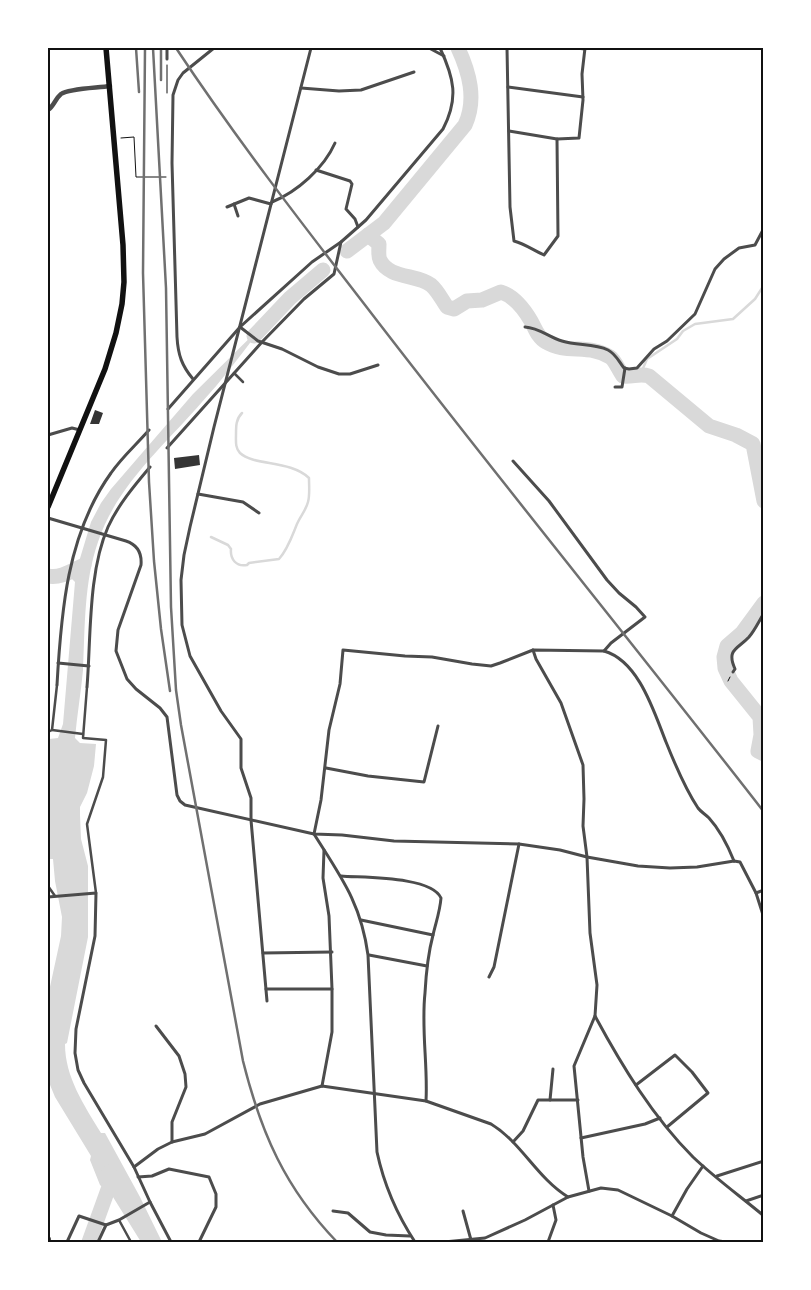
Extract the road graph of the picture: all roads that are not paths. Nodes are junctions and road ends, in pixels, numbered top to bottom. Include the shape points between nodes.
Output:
1 (106, 48) edge
2 (168, 48) edge
3 (214, 48) edge
4 (311, 48) edge
5 (429, 48) edge
6 (440, 48) edge
7 (507, 48) edge
8 (576, 48) edge
9 (585, 48) edge
10 (444, 56) junction
11 (167, 59) road end
12 (414, 72) dead end
13 (110, 86) junction
14 (508, 87) junction
15 (301, 88) junction
16 (583, 97) junction
17 (48, 110) edge
18 (509, 131) junction
19 (557, 139) junction
20 (335, 143) dead end
21 (316, 170) junction
22 (272, 203) junction
23 (234, 204) junction
24 (227, 207) dead end
25 (238, 216) dead end
26 (358, 227) junction
27 (764, 228) edge
28 (342, 242) junction
29 (240, 327) junction
30 (525, 327) dead end
31 (260, 342) junction
32 (378, 365) dead end
33 (625, 370) junction
34 (234, 373) junction
35 (193, 379) junction
36 (226, 380) junction
37 (243, 382) dead end
38 (615, 387) dead end
39 (168, 409) dead end
40 (80, 430) junction
41 (149, 430) dead end
42 (48, 435) edge
43 (167, 448) dead end
44 (513, 461) dead end
45 (150, 468) dead end
46 (198, 494) junction
47 (48, 507) edge
48 (259, 513) dead end
49 (48, 518) edge
50 (83, 529) junction
51 (104, 534) junction
52 (764, 613) edge
53 (533, 650) junction
54 (604, 651) junction
55 (60, 663) junction
56 (87, 666) junction
57 (733, 673) road end
58 (57, 685) joint
59 (87, 687) joint
60 (438, 726) dead end
61 (54, 730) junction
62 (48, 732) edge
63 (82, 733) junction
64 (326, 768) junction
65 (251, 820) junction
66 (314, 834) junction
67 (519, 844) junction
68 (324, 850) junction
69 (587, 857) junction
70 (734, 860) junction
71 (341, 876) junction
72 (48, 886) edge
73 (764, 890) edge
74 (94, 893) junction
75 (756, 893) junction
76 (56, 896) junction
77 (48, 897) edge
78 (764, 918) edge
79 (361, 920) junction
80 (433, 935) junction
81 (332, 952) junction
82 (263, 953) junction
83 (368, 955) junction
84 (427, 966) junction
85 (489, 977) dead end
86 (266, 989) junction
87 (332, 989) junction
88 (267, 1001) dead end
89 (595, 1016) junction
90 (156, 1026) dead end
91 (552, 1069) dead end
92 (636, 1084) junction
93 (322, 1086) junction
94 (374, 1094) junction
95 (550, 1100) junction
96 (578, 1100) junction
97 (426, 1101) junction
98 (660, 1118) junction
99 (667, 1127) junction
100 (581, 1138) junction
101 (172, 1142) junction
102 (513, 1142) junction
103 (764, 1161) edge
104 (703, 1166) junction
105 (134, 1167) junction
106 (138, 1177) junction
107 (716, 1177) junction
108 (589, 1191) junction
109 (764, 1195) edge
110 (568, 1197) junction
111 (746, 1201) junction
112 (150, 1202) junction
113 (553, 1206) junction
114 (333, 1211) dead end
115 (463, 1211) dead end
116 (672, 1216) junction
117 (764, 1216) edge
118 (121, 1219) junction
119 (106, 1224) junction
120 (411, 1236) junction
121 (471, 1240) junction
122 (485, 1240) edge
123 (67, 1242) edge
124 (98, 1242) edge
125 (132, 1242) edge
126 (172, 1242) edge
127 (199, 1242) edge
128 (415, 1242) edge
129 (548, 1242) edge
130 (719, 1242) edge
131 (726, 1242) edge

1 - 13 highway
2 - 11 street
3 - 35 street via 183,73 173,95 177,337 180,358
4 - 15 street
5 - 10 street
6 - 10 street
7 - 14 street
8 - 9 street
9 - 16 street
10 - 26 street via 454,99 446,122
12 - 15 street via 361,90 339,92
13 - 17 street via 66,92
13 - 40 highway via 124,245 124,282 116,334
14 - 16 street
14 - 18 street
15 - 22 street
16 - 19 street via 579,138
18 - 19 street
18 - 19 street via 514,241 544,255 558,236
20 - 21 street
21 - 22 street via 292,192
21 - 26 street via 350,181 346,209
22 - 23 street via 249,198
22 - 29 street
23 - 24 street
23 - 25 street
26 - 28 street
27 - 33 street via 755,245 739,248 715,269 695,314 637,368
28 - 29 street via 312,262
28 - 31 street via 334,274
29 - 31 street
29 - 35 street
29 - 36 street
30 - 33 street via 542,330 561,341 609,351
31 - 32 street via 339,374
31 - 34 street
33 - 38 street via 622,386
34 - 36 street
34 - 37 street
35 - 39 street
36 - 43 street
36 - 46 street
40 - 42 street via 72,428
40 - 47 highway
41 - 50 street via 110,473 87,514
44 - 54 street via 549,500 607,580 645,617
45 - 51 street via 128,492
46 - 48 street via 243,502
46 - 65 street via 184,555 182,625 196,670 242,739 241,768 251,798
49 - 50 street
50 - 51 street
50 - 55 street via 70,566
51 - 56 street via 96,567
51 - 65 street via 131,543 141,554 141,565 118,630 116,651 127,679 167,717 180,801 185,805
52 - 57 street via 749,638 735,648 732,654
53 - 54 street
53 - 64 street via 491,666 432,657 344,650 329,730
53 - 69 street via 561,703 583,765 583,826
54 - 70 street via 614,654 646,692 666,744 699,809 712,822
55 - 56 street
55 - 58 street
56 - 59 street
58 - 61 street
59 - 63 street
60 - 64 street via 424,782
61 - 62 street
61 - 63 street
63 - 74 street via 83,738 106,740 103,777 87,824
64 - 66 street
65 - 66 street
65 - 82 street
66 - 67 street via 394,841
66 - 68 street
67 - 69 street
67 - 85 street via 494,967
68 - 71 street
68 - 81 street via 323,878
69 - 70 street via 670,868
69 - 89 street via 590,933 597,985
70 - 75 street via 740,862
71 - 79 street
71 - 80 street via 407,881 436,890 441,898
72 - 76 street
73 - 75 street
74 - 76 street
74 - 105 street via 95,936 76,1029 75,1053 84,1083
75 - 78 street
76 - 77 street
79 - 80 street
79 - 83 street
80 - 84 street
81 - 82 street
81 - 87 street
82 - 86 street
83 - 84 street
83 - 94 street
84 - 97 street via 423,1040
86 - 87 street
86 - 88 street
87 - 93 street via 332,1032
89 - 92 street
89 - 96 street via 574,1066
90 - 101 street via 178,1056 185,1074 186,1087 172,1122
91 - 95 street
92 - 98 street
92 - 99 street via 675,1055 708,1093
93 - 94 street
93 - 101 street via 260,1104 205,1134
94 - 97 street
94 - 120 street via 377,1152 383,1179
95 - 96 street
95 - 102 street via 538,1100 523,1131
96 - 100 street
97 - 102 street via 491,1124
98 - 99 street
98 - 100 street
99 - 104 street
100 - 108 street
101 - 105 street via 158,1148
102 - 110 street via 547,1182
103 - 107 street
104 - 107 street
104 - 116 street
105 - 106 street
106 - 112 street
106 - 127 street via 152,1176 169,1169 209,1177 216,1194 216,1207
107 - 111 street
108 - 110 street
108 - 116 street via 601,1188 618,1190
109 - 111 street
110 - 113 street
111 - 117 street
112 - 118 street
112 - 126 street
113 - 122 street
113 - 129 street via 556,1220
114 - 120 street via 348,1213 370,1232
115 - 121 street
116 - 130 street
118 - 119 street
118 - 125 street
119 - 123 street via 79,1216
119 - 124 street
120 - 128 street
121 - 122 street
121 - 128 street
130 - 131 street

